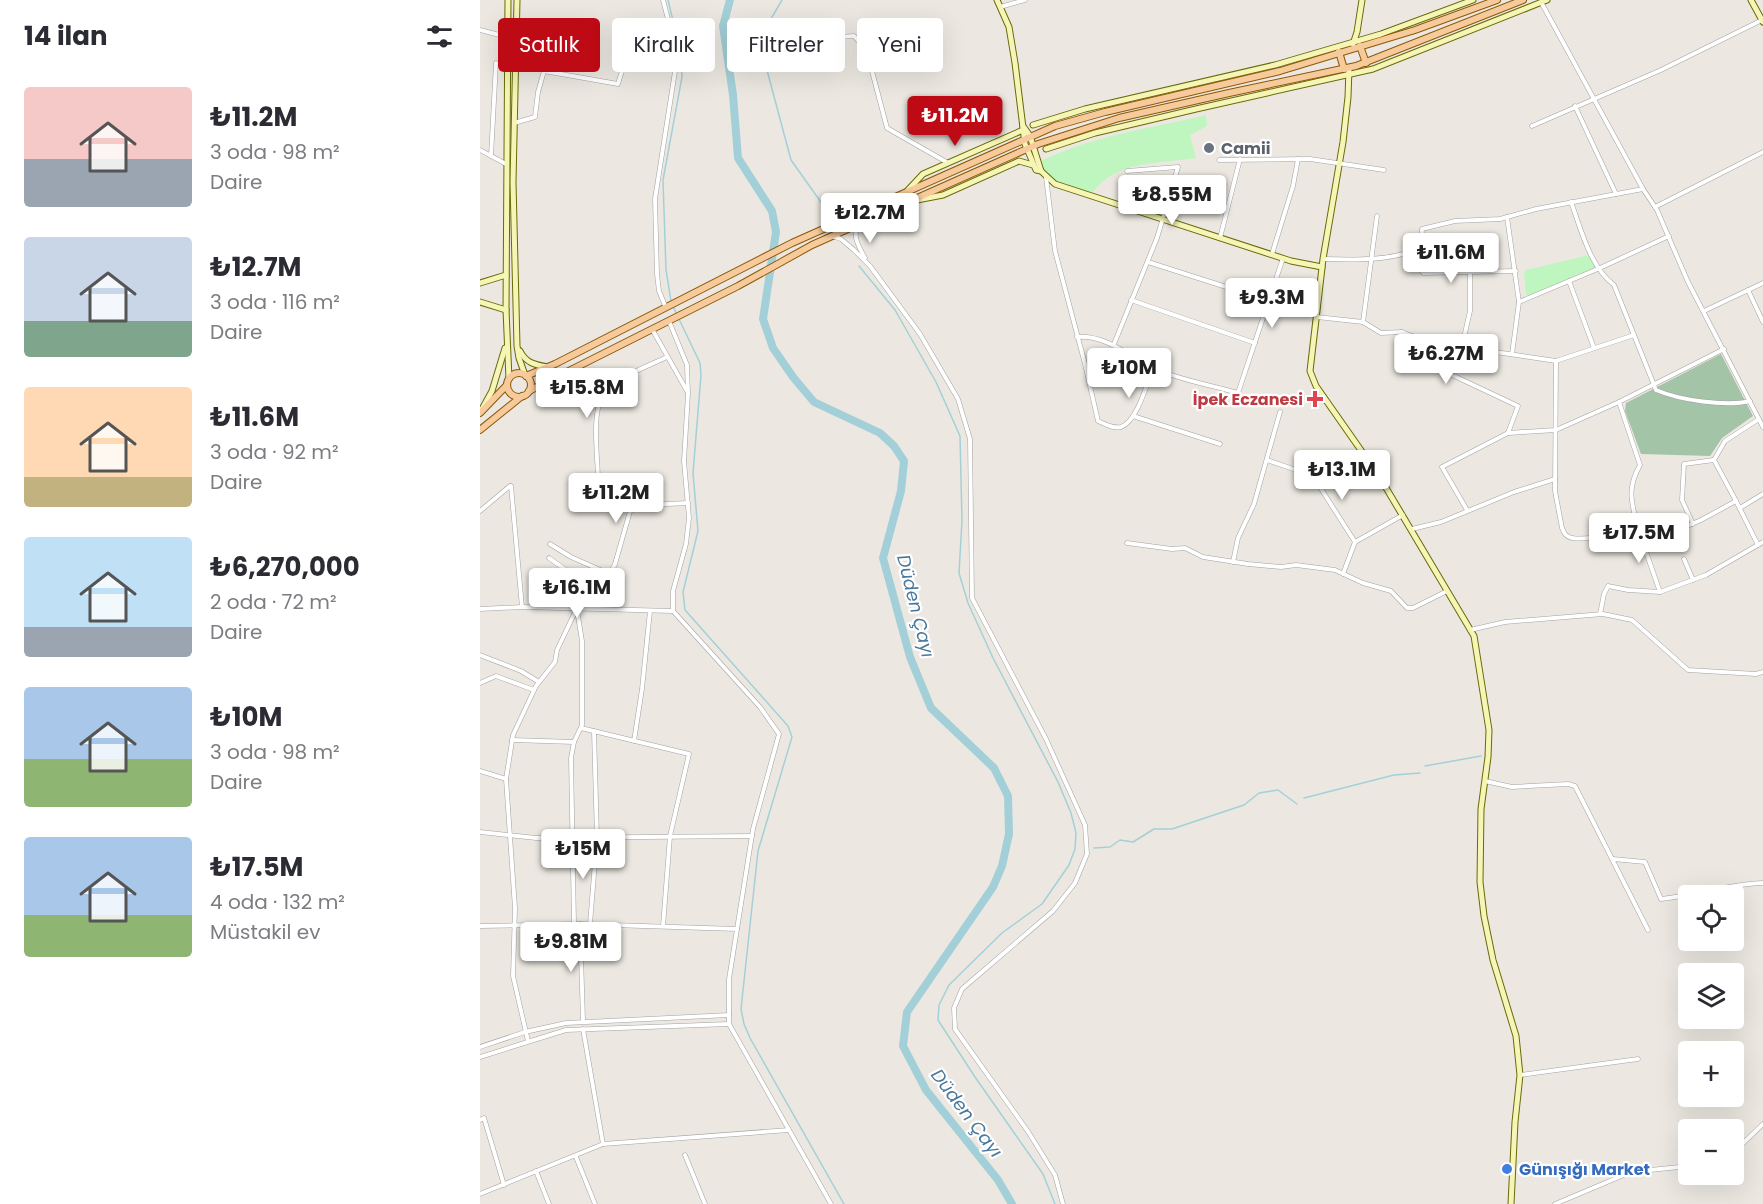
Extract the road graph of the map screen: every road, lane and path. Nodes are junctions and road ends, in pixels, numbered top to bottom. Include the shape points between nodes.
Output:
1 (508, 0) edge
2 (517, 0) edge
3 (663, 0) edge
4 (997, 0) edge
5 (1025, 0) edge
6 (1362, 0) edge
7 (1473, 0) edge
8 (1497, 0) edge
9 (1523, 0) edge
10 (1751, 0) edge
11 (1544, 1) edge
12 (1000, 8) junction
13 (508, 18) edge
14 (667, 18) edge
15 (1763, 21) edge
16 (480, 30) edge
17 (498, 35) edge
18 (845, 37) edge
19 (1355, 45) junction
20 (1340, 52) junction
21 (496, 63) dead end
22 (1366, 63) junction
23 (1348, 71) junction
24 (507, 72) edge
25 (622, 72) edge
26 (676, 72) edge
27 (1594, 97) junction
28 (1575, 106) junction
29 (1085, 109) junction
30 (1076, 120) junction
31 (513, 124) junction
32 (1034, 125) dead end
33 (1532, 126) dead end
34 (1023, 128) junction
35 (1083, 128) junction
36 (1095, 134) junction
37 (1027, 138) junction
38 (1029, 148) junction
39 (1046, 148) dead end
40 (480, 150) edge
41 (1763, 152) edge
42 (491, 156) junction
43 (1240, 159) junction
44 (1298, 159) junction
45 (1219, 160) dead end
46 (948, 163) junction
47 (1339, 163) junction
48 (506, 165) junction
49 (1033, 165) junction
50 (1384, 170) dead end
51 (1041, 171) junction
52 (1127, 171) dead end
53 (1046, 177) junction
54 (1643, 189) junction
55 (908, 190) junction
56 (1616, 194) junction
57 (909, 201) junction
58 (1571, 202) junction
59 (1655, 207) junction
60 (1377, 216) dead end
61 (1507, 217) junction
62 (1163, 219) junction
63 (858, 223) junction
64 (832, 236) junction
65 (1669, 236) junction
66 (1220, 238) junction
67 (1421, 248) junction
68 (1272, 254) junction
69 (1283, 258) junction
70 (1370, 258) junction
71 (1323, 259) junction
72 (1148, 262) junction
73 (870, 266) junction
74 (1323, 267) junction
75 (1600, 268) junction
76 (1516, 271) junction
77 (1470, 273) junction
78 (506, 275) junction
79 (1569, 281) junction
80 (480, 283) edge
81 (1763, 283) edge
82 (1748, 290) junction
83 (1131, 300) junction
84 (1270, 301) junction
85 (480, 302) edge
86 (1519, 302) junction
87 (666, 308) junction
88 (506, 310) junction
89 (1704, 311) junction
90 (1317, 317) junction
91 (669, 321) junction
92 (1363, 322) junction
93 (1763, 322) edge
94 (652, 329) junction
95 (1402, 332) junction
96 (1634, 335) junction
97 (1077, 337) junction
98 (507, 340) junction
99 (1255, 344) junction
100 (1114, 345) junction
101 (517, 346) junction
102 (1462, 346) junction
103 (1594, 348) junction
104 (1724, 349) junction
105 (1512, 354) junction
106 (667, 357) junction
107 (1556, 361) junction
108 (548, 367) junction
109 (1153, 368) junction
110 (526, 375) junction
111 (508, 382) junction
112 (1655, 384) junction
113 (529, 391) junction
114 (688, 394) junction
115 (522, 396) junction
116 (1750, 401) junction
117 (1619, 402) junction
118 (1281, 412) dead end
119 (480, 413) edge
120 (1133, 416) junction
121 (1759, 419) junction
122 (1763, 427) edge
123 (480, 430) edge
124 (1556, 430) junction
125 (1508, 433) junction
126 (1220, 444) dead end
127 (1267, 460) junction
128 (1714, 460) junction
129 (1555, 479) junction
130 (1763, 494) edge
131 (1736, 501) junction
132 (688, 503) junction
133 (630, 508) junction
134 (1740, 508) junction
135 (1467, 510) junction
136 (480, 511) edge
137 (1403, 516) junction
138 (1693, 524) junction
139 (1412, 529) junction
140 (1638, 529) junction
141 (1664, 536) dead end
142 (1354, 542) junction
143 (1127, 543) dead end
144 (550, 544) dead end
145 (1761, 544) edge
146 (549, 558) dead end
147 (1684, 559) dead end
148 (1233, 562) junction
149 (1343, 574) junction
150 (541, 576) dead end
151 (609, 576) junction
152 (1693, 580) junction
153 (599, 587) junction
154 (1448, 591) junction
155 (1660, 592) junction
156 (522, 607) junction
157 (480, 609) edge
158 (579, 609) junction
159 (650, 611) junction
160 (673, 611) junction
161 (1600, 614) junction
162 (1470, 630) junction
163 (480, 655) edge
164 (1763, 672) edge
165 (539, 682) junction
166 (480, 683) edge
167 (534, 690) junction
168 (581, 728) junction
169 (594, 731) junction
170 (512, 740) junction
171 (634, 741) junction
172 (574, 742) junction
173 (480, 771) edge
174 (506, 779) junction
175 (1485, 781) junction
176 (480, 832) edge
177 (510, 835) junction
178 (670, 836) junction
179 (752, 836) junction
180 (573, 837) junction
181 (597, 837) junction
182 (1612, 859) junction
183 (1763, 883) edge
184 (574, 924) junction
185 (580, 924) junction
186 (590, 924) junction
187 (514, 925) junction
188 (480, 926) edge
189 (663, 926) junction
190 (737, 929) junction
191 (1648, 930) dead end
192 (729, 1015) junction
193 (583, 1020) junction
194 (729, 1024) junction
195 (583, 1029) junction
196 (525, 1032) junction
197 (528, 1041) junction
198 (480, 1047) edge
199 (480, 1057) edge
200 (1638, 1059) dead end
201 (1520, 1075) junction
202 (480, 1120) edge
203 (1763, 1124) edge
204 (789, 1130) junction
205 (1744, 1142) edge
206 (603, 1144) junction
207 (685, 1155) dead end
208 (576, 1157) junction
209 (1678, 1167) edge
210 (536, 1171) junction
211 (504, 1185) junction
212 (480, 1194) edge
213 (549, 1204) edge
214 (595, 1204) edge
215 (705, 1204) edge
216 (831, 1204) edge
217 (1063, 1204) edge
218 (1511, 1204) edge
219 (1555, 1204) edge

1 - 13 street
2 - 31 street
3 - 14 street
4 - 12 street
5 - 12 street
6 - 19 street
7 - 19 street
8 - 19 main road via 1415,30
9 - 22 main road
10 - 15 street
11 - 23 street via 1373,69
11 - 27 street
12 - 34 street via 1009,27
15 - 27 street
16 - 17 street
18 - 46 street via 854,36 868,56 887,128
19 - 20 main road
19 - 22 main road
19 - 29 street
20 - 23 main road
20 - 30 main road via 1280,71
21 - 42 street
22 - 23 main road
23 - 35 main road via 1229,93
23 - 36 street
23 - 47 street
24 - 48 street
25 - 31 street via 618,84 544,71 535,117
26 - 87 street via 655,200 657,274
27 - 28 street
27 - 54 street
28 - 33 street
28 - 56 street
29 - 30 street
29 - 32 street
30 - 37 main road
31 - 101 street
34 - 37 street
34 - 46 street
35 - 36 street
35 - 38 main road
36 - 39 street
37 - 38 street
37 - 55 main road
38 - 49 street
38 - 51 street
38 - 57 main road
40 - 42 street
41 - 59 street
42 - 48 street
43 - 44 street
43 - 45 street
43 - 66 street
44 - 47 street
44 - 68 street
46 - 55 street via 923,174
47 - 50 street
47 - 71 street
48 - 78 street
49 - 51 street
49 - 57 street via 1018,161 943,195
51 - 53 street
52 - 62 street via 1178,166
53 - 62 street via 1055,184
53 - 97 street via 1055,250
54 - 56 street
54 - 59 street
55 - 87 main road via 732,272
56 - 58 street
57 - 63 main road
58 - 61 street
58 - 75 street
59 - 65 street
60 - 70 street
61 - 67 street via 1455,221 1422,229
61 - 76 street
62 - 66 street
62 - 72 street
63 - 64 main road
63 - 73 street via 856,240
64 - 73 street via 854,249
64 - 91 main road
65 - 75 street
65 - 89 street
66 - 68 street
67 - 70 street
67 - 77 street via 1423,273
68 - 69 street
69 - 74 street
69 - 84 street
70 - 71 street
70 - 92 street
71 - 74 street
72 - 83 street
72 - 84 street
73 - 217 street via 920,334 958,399 970,439 972,598 1046,739 1085,825 1086,854 1075,884 1053,911 962,989 954,1008 955,1029 1029,1133 1054,1175
74 - 90 street
75 - 79 street
75 - 96 street via 1614,285
76 - 77 street
76 - 86 street
77 - 102 street via 1470,310
78 - 80 street
78 - 88 street
79 - 86 street
79 - 103 street
81 - 82 street
82 - 89 street
82 - 93 street
83 - 99 street
83 - 100 street
84 - 99 street
85 - 88 street
86 - 105 street
87 - 108 main road
88 - 98 street
89 - 104 street
90 - 92 street
90 - 137 street via 1310,371 1316,386
91 - 94 main road
91 - 114 street via 687,365
92 - 95 street via 1381,333
94 - 106 street
94 - 113 main road
95 - 102 street via 1427,342
95 - 125 street via 1402,343 1418,359 1518,406
96 - 103 street
96 - 112 street
97 - 100 street
97 - 120 street via 1098,421 1120,427
98 - 111 street
98 - 119 street via 492,391
99 - 109 street via 1238,393
100 - 109 street
101 - 108 street via 524,359
101 - 110 street
102 - 105 street
103 - 107 street
104 - 112 street
104 - 116 street
105 - 107 street
106 - 114 street
106 - 133 street via 626,377 604,394 598,407 598,479
107 - 124 street
108 - 110 main road
109 - 120 street
110 - 111 main road via 518,373
110 - 113 main road via 531,384
111 - 115 main road via 512,394
111 - 119 main road
112 - 116 street via 1656,390 1668,394 1738,404
112 - 117 street
113 - 115 main road
114 - 132 street via 684,461
115 - 123 main road
116 - 121 street
117 - 124 street
117 - 140 street via 1640,465 1630,489
118 - 127 street
120 - 126 street
121 - 122 street
121 - 128 street via 1725,441
124 - 125 street
124 - 129 street
125 - 135 street via 1442,468
127 - 142 street via 1310,476
127 - 148 street
128 - 131 street
128 - 138 street via 1684,464 1682,500
129 - 135 street
129 - 140 street via 1562,528 1568,537
130 - 134 street
131 - 134 street
131 - 138 street
132 - 133 street
132 - 160 street via 687,544 673,591
133 - 151 street
134 - 145 street
135 - 139 street
136 - 156 street via 511,486
137 - 139 street
137 - 142 street
138 - 141 street
139 - 154 street
140 - 155 street
142 - 149 street
143 - 148 street via 1185,548 1203,557
144 - 151 street
145 - 152 street
146 - 153 street
147 - 152 street
148 - 149 street via 1296,565
149 - 154 street via 1391,591 1407,608
150 - 158 street via 573,595
151 - 153 street
152 - 155 street
153 - 158 street
154 - 162 street
155 - 161 street via 1608,586
156 - 157 street
156 - 158 street
158 - 159 street
158 - 165 street via 557,650 555,662
158 - 168 street
159 - 160 street
159 - 171 street
160 - 179 street via 760,707 779,734
161 - 162 street via 1506,622
161 - 164 street via 1632,620 1688,670
162 - 175 street via 1489,730
163 - 165 street
165 - 167 street
166 - 167 street via 496,676
167 - 170 street
168 - 169 street
168 - 172 street
169 - 171 street
169 - 181 street
170 - 172 street
170 - 174 street
171 - 178 street via 689,754
172 - 180 street
173 - 174 street
174 - 177 street
175 - 182 street via 1512,787 1575,786
175 - 201 street via 1480,863 1484,915 1516,1036
176 - 177 street
177 - 180 street
177 - 187 street
178 - 179 street
178 - 181 street
178 - 189 street
179 - 190 street
180 - 181 street
180 - 184 street
181 - 186 street
182 - 183 street via 1645,862 1661,899
182 - 191 street
184 - 185 street
184 - 187 street
185 - 186 street
185 - 193 street
186 - 189 street
187 - 188 street
187 - 196 street via 513,976
189 - 190 street
190 - 192 street via 729,979
192 - 193 street
192 - 194 street
193 - 196 street
194 - 195 street
194 - 204 street
195 - 197 street
195 - 206 street
196 - 197 street
196 - 198 street
197 - 199 street
200 - 201 street
201 - 218 street
202 - 211 street via 484,1119
203 - 205 street
204 - 206 street
204 - 216 street
206 - 208 street
207 - 215 street
208 - 210 street
208 - 214 street
209 - 219 street via 1631,1172
210 - 211 street
210 - 213 street
211 - 212 street

